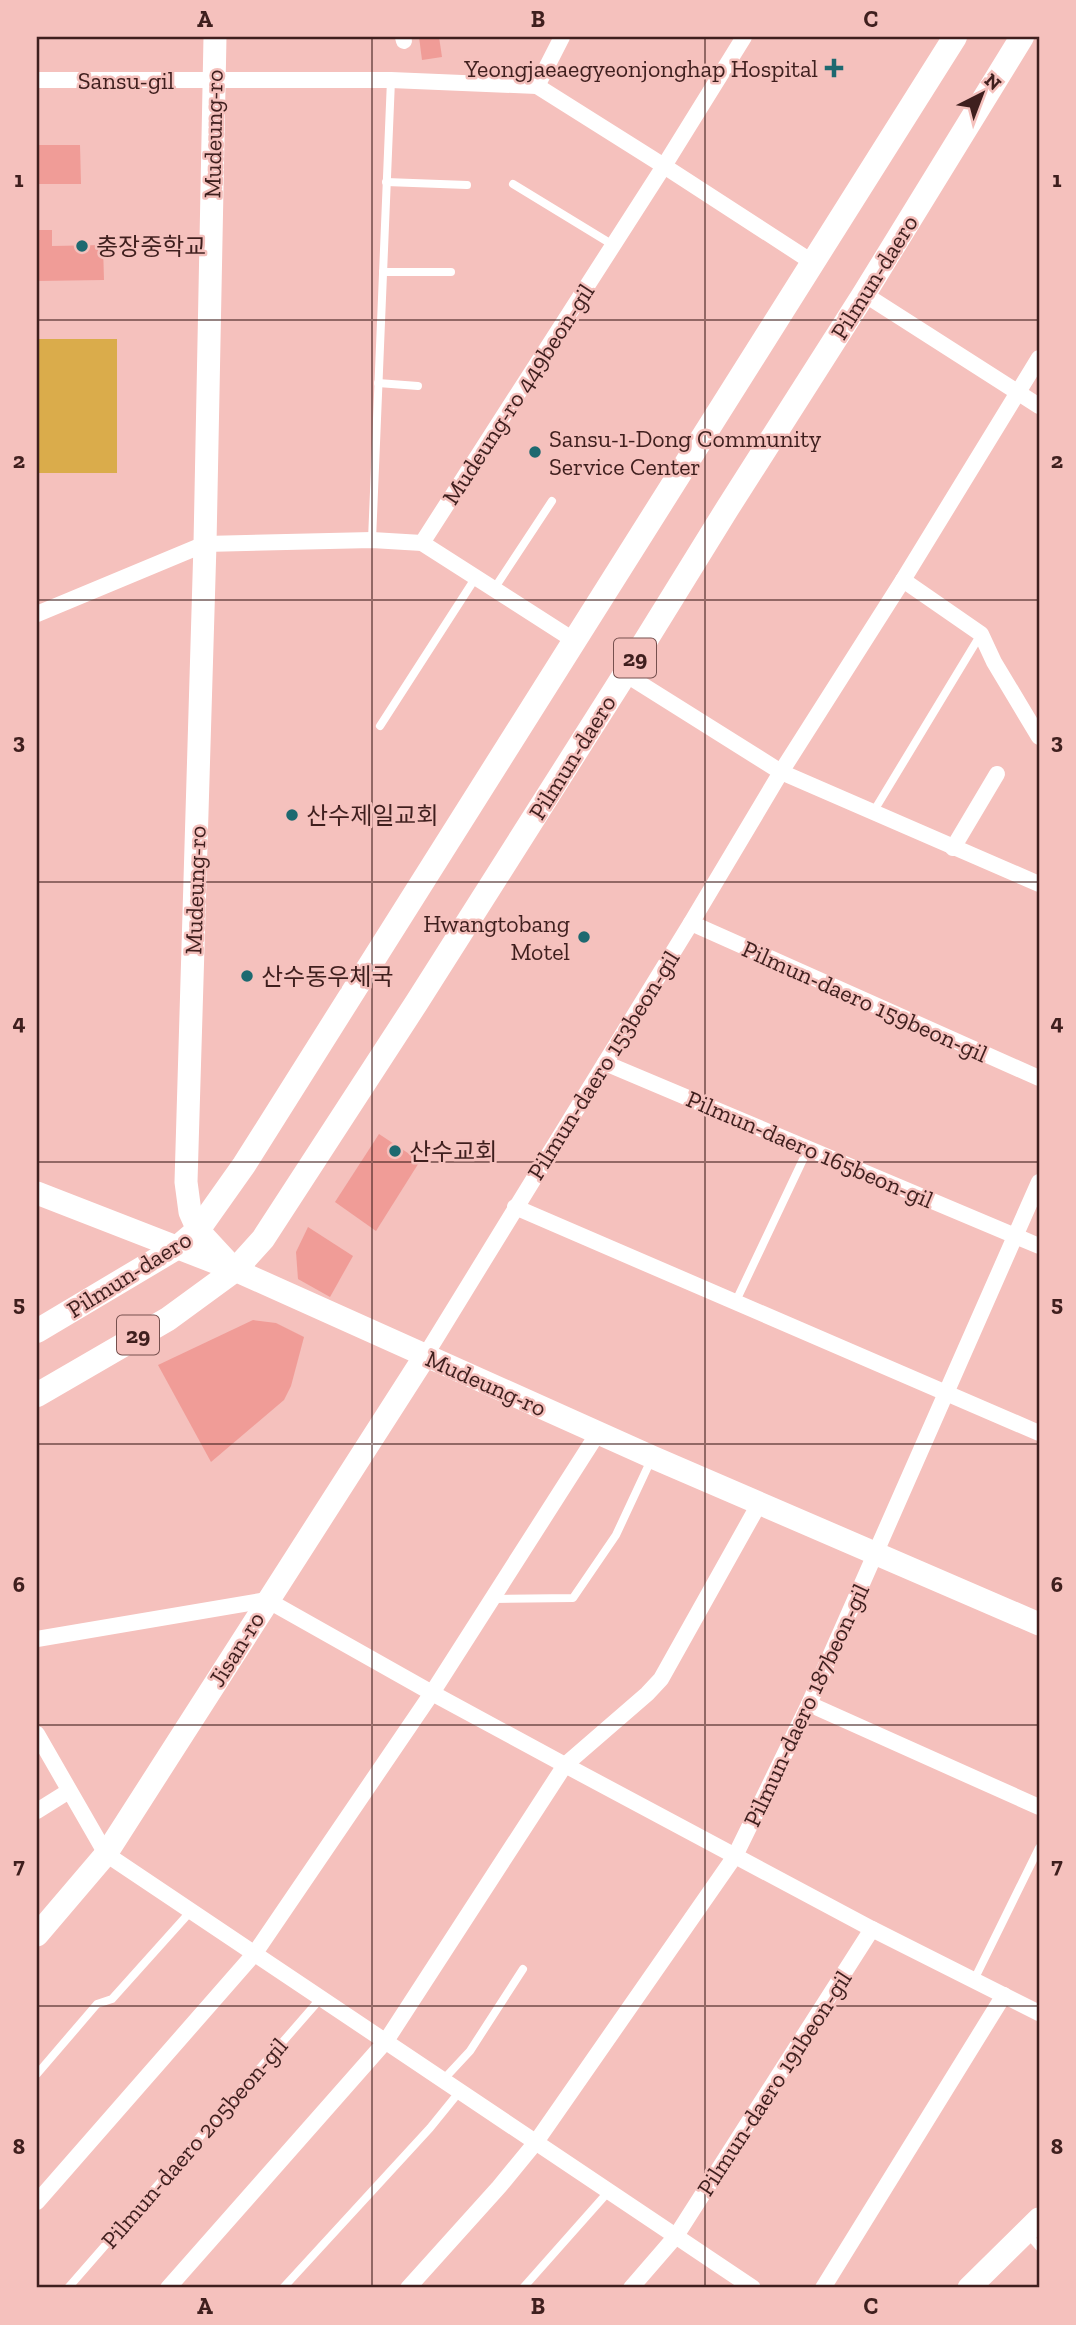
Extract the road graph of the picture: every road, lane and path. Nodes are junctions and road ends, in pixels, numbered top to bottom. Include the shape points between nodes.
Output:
1 (215, 37) edge
2 (562, 37) edge
3 (744, 37) edge
4 (955, 37) edge
5 (1022, 37) edge
6 (215, 79) junction
7 (37, 80) edge
8 (391, 80) junction
9 (537, 86) junction
10 (664, 166) junction
11 (386, 182) junction
12 (513, 184) dead end
13 (467, 186) dead end
14 (614, 245) junction
15 (812, 262) junction
16 (383, 272) junction
17 (451, 272) dead end
18 (864, 294) junction
19 (1039, 358) edge
20 (378, 383) junction
21 (418, 386) dead end
22 (1017, 393) junction
23 (1039, 406) edge
24 (552, 501) dead end
25 (372, 540) junction
26 (205, 544) junction
27 (422, 544) junction
28 (476, 577) junction
29 (903, 580) junction
30 (494, 589) junction
31 (37, 614) edge
32 (981, 634) junction
33 (575, 640) junction
34 (625, 674) junction
35 (380, 726) dead end
36 (1039, 737) edge
37 (780, 772) junction
38 (997, 774) dead end
39 (872, 814) junction
40 (953, 848) junction
41 (1039, 884) edge
42 (691, 923) junction
43 (605, 1063) junction
44 (1039, 1078) edge
45 (808, 1149) junction
46 (1039, 1182) edge
47 (37, 1193) edge
48 (515, 1207) junction
49 (198, 1230) junction
50 (1015, 1235) junction
51 (1039, 1246) edge
52 (178, 1247) junction
53 (235, 1270) junction
54 (735, 1303) junction
55 (37, 1331) edge
56 (425, 1356) junction
57 (946, 1391) junction
58 (37, 1395) edge
59 (598, 1433) junction
60 (1039, 1433) edge
61 (652, 1457) junction
62 (759, 1504) junction
63 (876, 1554) junction
64 (494, 1599) junction
65 (267, 1600) junction
66 (1039, 1624) edge
67 (37, 1639) edge
68 (432, 1693) junction
69 (809, 1704) junction
70 (37, 1734) edge
71 (565, 1765) junction
72 (69, 1791) junction
73 (1039, 1807) edge
74 (37, 1811) edge
75 (1039, 1848) edge
76 (106, 1854) junction
77 (735, 1856) junction
78 (191, 1911) junction
79 (872, 1929) junction
80 (37, 1935) edge
81 (254, 1953) junction
82 (523, 1969) dead end
83 (974, 1980) junction
84 (1004, 1996) junction
85 (321, 1998) junction
86 (1039, 2013) edge
87 (386, 2041) junction
88 (37, 2074) edge
89 (443, 2080) junction
90 (460, 2091) junction
91 (536, 2142) junction
92 (609, 2191) junction
93 (37, 2202) edge
94 (1035, 2233) edge
95 (676, 2236) junction
96 (68, 2288) edge
97 (168, 2288) edge
98 (283, 2288) edge
99 (408, 2288) edge
100 (523, 2288) edge
101 (631, 2288) edge
102 (753, 2288) edge
103 (823, 2288) edge
104 (969, 2288) edge

1 - 6 street, Mudeung-ro
2 - 9 street
3 - 10 street, Mudeung-ro 449beon-gil
4 - 15 main road, Pilmun-daero / 29
5 - 18 main road, Pilmun-daero / 29
6 - 7 street, Sansu-gil
6 - 8 street, Sansu-gil
6 - 26 street, Mudeung-ro
8 - 9 street, Sansu-gil
8 - 11 lane
9 - 10 street
10 - 14 street, Mudeung-ro 449beon-gil
10 - 15 street
11 - 13 lane
11 - 16 lane
12 - 14 lane
14 - 27 street, Mudeung-ro 449beon-gil
15 - 33 main road, Pilmun-daero / 29
16 - 17 lane
16 - 20 lane
18 - 22 street
18 - 34 main road, Pilmun-daero / 29
19 - 22 street, Pilmun-daero 153beon-gil
20 - 21 lane
20 - 25 lane
22 - 23 street
22 - 29 street, Pilmun-daero 153beon-gil
24 - 30 lane
25 - 26 street
25 - 27 street
26 - 31 street
26 - 49 street, Mudeung-ro via 186,1182
27 - 28 street
28 - 30 street
28 - 35 lane
29 - 32 street
29 - 37 street, Pilmun-daero 153beon-gil
30 - 33 street
32 - 36 street
32 - 39 lane
33 - 49 main road, Pilmun-daero / 29 via 244,1165
34 - 37 street
34 - 53 main road, Pilmun-daero / 29 via 286,1205
37 - 39 street
37 - 42 street, Pilmun-daero 153beon-gil
38 - 40 street
39 - 40 street
40 - 41 street
42 - 43 street, Pilmun-daero 153beon-gil
42 - 44 street, Pilmun-daero 159beon-gil
43 - 45 street, Pilmun-daero 165beon-gil
43 - 48 street, Pilmun-daero 153beon-gil
45 - 50 street, Pilmun-daero 165beon-gil
45 - 54 lane
46 - 50 street
47 - 52 street
48 - 54 street
48 - 56 street, Pilmun-daero 153beon-gil
49 - 52 main road, Pilmun-daero / 29
49 - 53 street, Mudeung-ro
50 - 51 street, Pilmun-daero 165beon-gil
50 - 57 street
52 - 53 street
52 - 55 main road, Pilmun-daero / 29
53 - 56 street, Mudeung-ro
53 - 58 main road, Pilmun-daero / 29 via 168,1319
54 - 57 street
56 - 59 street, Mudeung-ro
56 - 65 street, Jisan-ro
57 - 60 street
57 - 63 street
59 - 61 street, Mudeung-ro
59 - 64 street
61 - 62 street, Mudeung-ro
61 - 64 lane via 616,1535 573,1598
62 - 63 street, Mudeung-ro
62 - 71 street via 661,1679
63 - 66 street, Mudeung-ro
63 - 69 street, Pilmun-daero 187beon-gil
64 - 68 street
65 - 67 street
65 - 68 street, Pilmun-daero 187beon-gil
65 - 76 street, Jisan-ro
68 - 71 street, Pilmun-daero 187beon-gil
68 - 81 street
69 - 73 street
69 - 77 street, Pilmun-daero 187beon-gil
70 - 72 street
71 - 77 street, Pilmun-daero 187beon-gil
71 - 87 street
72 - 74 street
72 - 76 street
75 - 83 lane
76 - 78 street
76 - 80 street, Jisan-ro
77 - 79 street, Pilmun-daero 187beon-gil
77 - 91 street
78 - 81 street
78 - 88 lane via 112,1998 97,2004
79 - 83 street, Pilmun-daero 187beon-gil
79 - 95 street, Pilmun-daero 191beon-gil
81 - 85 street
81 - 93 street
82 - 89 lane via 470,2051
83 - 84 street, Pilmun-daero 187beon-gil
84 - 86 street, Pilmun-daero 187beon-gil
84 - 103 street
85 - 87 street
85 - 96 lane, Pilmun-daero 205beon-gil
87 - 89 street
87 - 97 street
89 - 90 street
90 - 91 street
90 - 98 lane
91 - 92 street
91 - 99 street
92 - 95 street
92 - 100 lane
94 - 104 street
95 - 101 street
95 - 102 street

